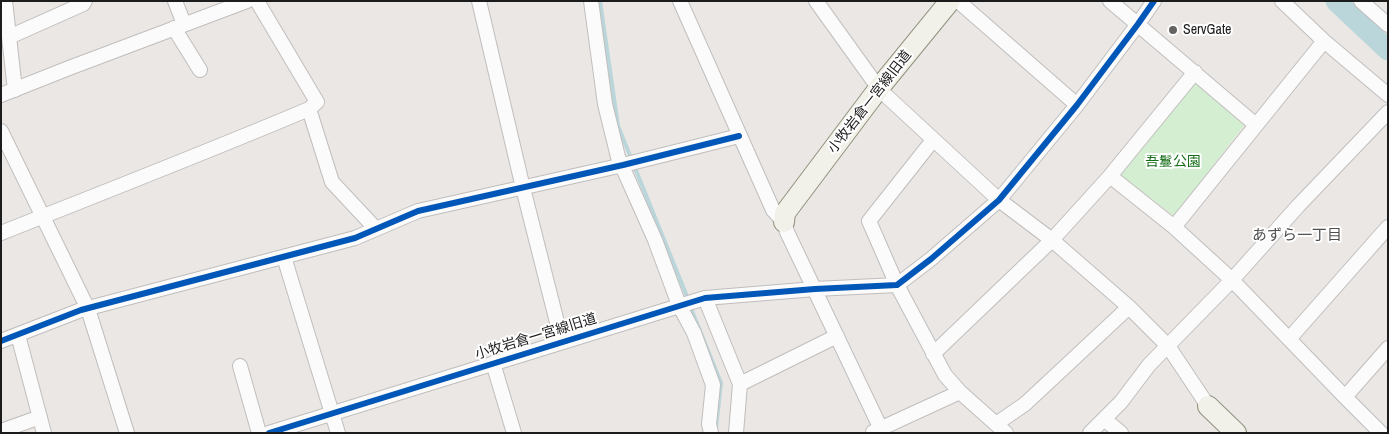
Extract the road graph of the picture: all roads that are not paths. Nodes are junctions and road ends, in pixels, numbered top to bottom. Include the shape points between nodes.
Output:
1 (5, 1) edge
2 (85, 1) edge
3 (175, 1) edge
4 (247, 1) edge
5 (257, 1) edge
6 (479, 1) edge
7 (591, 1) edge
8 (680, 1) edge
9 (816, 1) edge
10 (950, 1) edge
11 (958, 1) edge
12 (1110, 1) edge
13 (1154, 1) edge
14 (1282, 1) edge
15 (1361, 1) edge
16 (1138, 24) junction
17 (1388, 25) edge
18 (179, 26) junction
19 (9, 37) junction
20 (1324, 41) junction
21 (200, 70) dead end
22 (1195, 72) junction
23 (879, 88) junction
24 (15, 90) junction
25 (1, 95) edge
26 (1388, 95) edge
27 (1077, 105) junction
28 (309, 110) junction
29 (1388, 112) edge
30 (1256, 125) junction
31 (1, 131) edge
32 (739, 136) junction
33 (933, 140) junction
34 (630, 164) junction
35 (1110, 176) junction
36 (523, 188) junction
37 (999, 200) junction
38 (43, 217) junction
39 (784, 222) junction
40 (1174, 227) junction
41 (1388, 227) edge
42 (376, 229) junction
43 (1, 233) edge
44 (1052, 240) junction
45 (284, 257) junction
46 (1232, 280) junction
47 (897, 285) junction
48 (815, 289) junction
49 (701, 299) junction
50 (681, 305) junction
51 (1129, 307) junction
52 (88, 309) junction
53 (18, 335) junction
54 (837, 336) junction
55 (1289, 339) junction
56 (1, 341) edge
57 (562, 342) junction
58 (1168, 346) junction
59 (1388, 348) edge
60 (934, 354) junction
61 (493, 363) junction
62 (240, 366) dead end
63 (740, 384) junction
64 (960, 392) junction
65 (1345, 397) junction
66 (1208, 406) joint
67 (332, 412) junction
68 (40, 417) junction
69 (1104, 419) junction
70 (1001, 428) edge
71 (290, 430) edge
72 (1, 431) edge
73 (876, 431) edge
74 (44, 433) edge
75 (128, 433) edge
76 (259, 433) edge
77 (269, 433) edge
78 (338, 433) edge
79 (514, 433) edge
80 (711, 433) edge
81 (736, 433) edge
82 (1090, 433) edge
83 (1121, 433) edge
84 (1236, 433) edge
85 (1382, 433) edge

1 - 19 street
2 - 19 street
3 - 18 street
4 - 18 street
5 - 28 street via 317,102
6 - 36 street
7 - 34 street via 605,104 618,156
8 - 32 street
9 - 23 street
10 - 23 street, 小牧岩倉一宮線旧道
11 - 27 street
12 - 16 street
13 - 16 street
14 - 20 street
15 - 17 street
16 - 22 street
16 - 27 street
18 - 21 street
18 - 24 street
19 - 24 street
20 - 26 street
20 - 30 street
22 - 30 street
22 - 35 street
23 - 33 street
23 - 39 street, 小牧岩倉一宮線旧道 via 786,213
24 - 25 street
27 - 37 street
28 - 38 street
28 - 42 street via 332,182
29 - 46 street
30 - 40 street
31 - 38 street
32 - 34 street
32 - 39 street via 773,210
33 - 37 street
33 - 47 street via 869,221
34 - 36 street
34 - 50 street
35 - 40 street
35 - 44 street
36 - 42 street via 418,211
36 - 57 street
37 - 44 street
37 - 47 street
38 - 43 street
38 - 52 street
39 - 48 street
40 - 46 street
41 - 55 street
42 - 45 street
44 - 51 street
44 - 60 street
45 - 52 street
45 - 67 street
46 - 55 street
46 - 58 street
47 - 48 street, 小牧岩倉一宮線旧道
47 - 60 street
48 - 49 street, 小牧岩倉一宮線旧道
48 - 54 street
49 - 50 street, 小牧岩倉一宮線旧道
49 - 63 street
50 - 57 street, 小牧岩倉一宮線旧道
50 - 80 street via 713,385
51 - 58 street
51 - 70 street
52 - 53 street
52 - 75 street
53 - 56 street
53 - 68 street
54 - 63 street
54 - 73 street
55 - 65 street
57 - 61 street, 小牧岩倉一宮線旧道
58 - 66 street
58 - 69 street
59 - 65 street
60 - 64 street via 945,376
61 - 67 street, 小牧岩倉一宮線旧道
61 - 79 street
62 - 76 street
63 - 81 street
64 - 70 street
64 - 73 street
65 - 85 street
66 - 84 street
67 - 71 street, 小牧岩倉一宮線旧道
67 - 78 street
68 - 72 street
68 - 74 street
69 - 82 street
69 - 83 street
71 - 77 street, 小牧岩倉一宮線旧道

